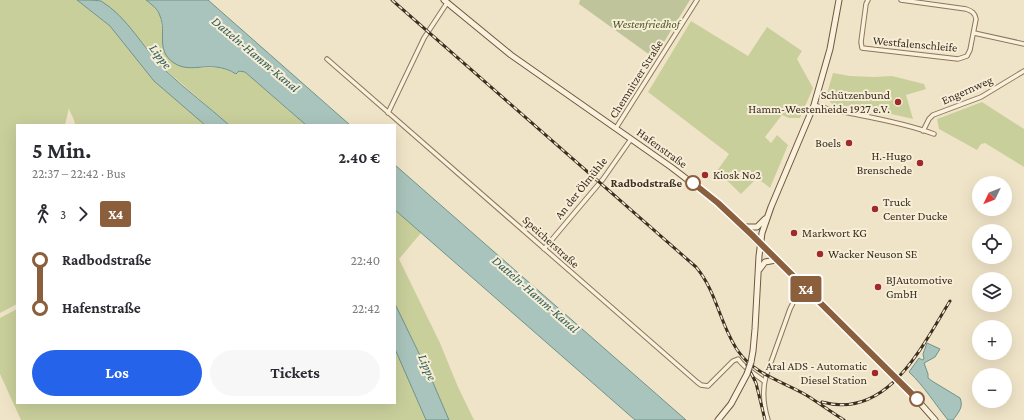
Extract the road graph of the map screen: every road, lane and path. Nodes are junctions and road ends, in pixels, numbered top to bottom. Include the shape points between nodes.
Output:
1 (697, 0) edge
2 (839, 0) edge
3 (868, 0) edge
4 (901, 0) edge
5 (446, 1) edge
6 (974, 33) junction
7 (1024, 44) edge
8 (327, 59) dead end
9 (1024, 71) edge
10 (814, 105) junction
11 (388, 113) junction
12 (616, 128) junction
13 (923, 131) junction
14 (934, 134) dead end
15 (631, 139) junction
16 (767, 218) junction
17 (744, 227) junction
18 (760, 243) junction
19 (544, 249) junction
20 (776, 260) junction
21 (758, 273) junction
22 (802, 285) junction
23 (764, 381) junction
24 (718, 420) edge
25 (768, 420) edge
26 (935, 420) edge

1 - 12 street, Chemnitzer Straße
2 - 10 street via 828,56
3 - 6 street, Westfalenschleife via 862,48 962,59 969,54
4 - 6 street, Westfalenschleife via 970,10 975,15
5 - 11 street via 424,38
5 - 12 street, Hafenstraße via 511,55
6 - 7 street, Westfalenschleife
8 - 11 street, Speicherstraße
9 - 13 street, Engernweg via 981,97 933,115 928,119
10 - 13 street
10 - 16 street
11 - 19 street, Speicherstraße
12 - 15 street, Hafenstraße
13 - 14 street
15 - 17 street, Hafenstraße via 701,189
15 - 19 street, An der Ölmühle via 603,179
16 - 17 street via 757,227
16 - 18 street
17 - 18 street, Hafenstraße
18 - 20 street, Hafenstraße
18 - 21 street
19 - 23 street, Speicherstraße via 701,385 708,386 738,359
20 - 21 street via 765,262
20 - 22 street, Hafenstraße
21 - 24 street, bridge via 753,351 747,374 730,406
22 - 23 street via 790,309
22 - 26 street, Hafenstraße via 904,385
23 - 25 street

